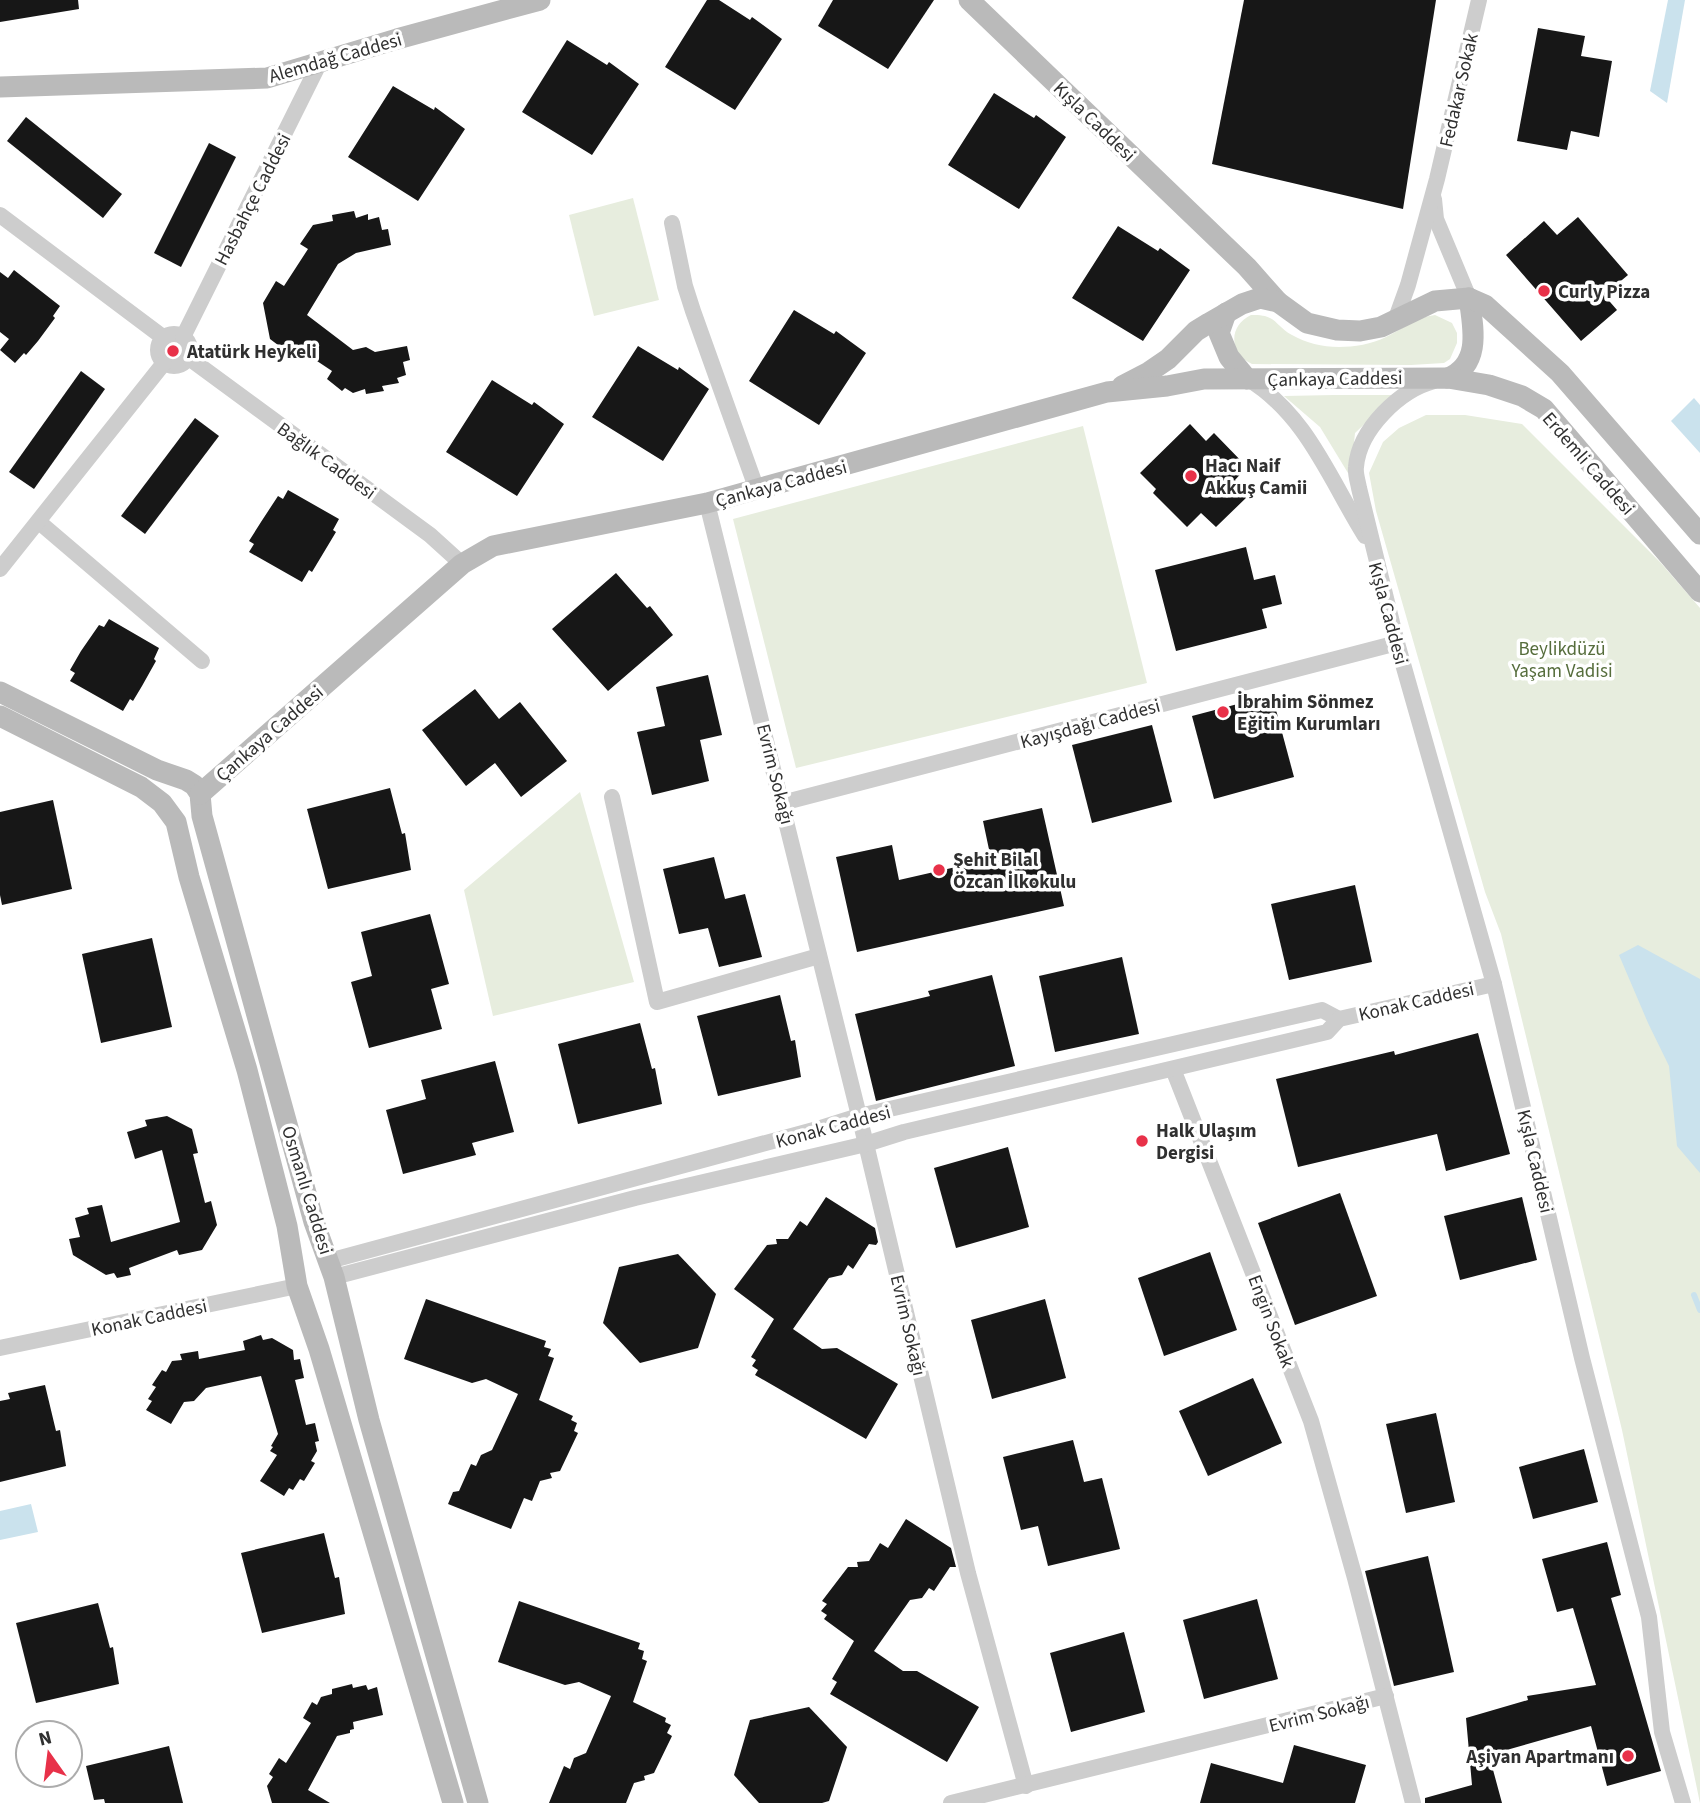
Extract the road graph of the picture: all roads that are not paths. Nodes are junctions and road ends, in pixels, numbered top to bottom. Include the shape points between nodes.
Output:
1 (540, 0) edge
2 (970, 0) edge
3 (1479, 0) edge
4 (320, 62) junction
5 (0, 87) edge
6 (1437, 179) junction
7 (0, 215) edge
8 (672, 223) dead end
9 (1469, 298) junction
10 (1278, 302) junction
11 (1226, 313) junction
12 (1395, 321) junction
13 (183, 337) junction
14 (164, 338) junction
15 (189, 358) junction
16 (164, 363) junction
17 (1448, 378) junction
18 (1247, 379) junction
19 (1107, 392) junction
20 (757, 490) junction
21 (707, 503) junction
22 (38, 523) junction
23 (1700, 534) edge
24 (1372, 546) junction
25 (2, 561) edge
26 (462, 564) junction
27 (1700, 592) edge
28 (1397, 643) junction
29 (202, 662) dead end
30 (0, 692) edge
31 (0, 716) edge
32 (180, 778) junction
33 (612, 797) dead end
34 (201, 799) junction
35 (782, 803) junction
36 (166, 809) junction
37 (819, 956) junction
38 (1494, 984) junction
39 (1339, 1018) junction
40 (1173, 1069) junction
41 (859, 1116) junction
42 (866, 1144) junction
43 (332, 1269) junction
44 (298, 1285) junction
45 (0, 1348) edge
46 (1386, 1696) junction
47 (1026, 1786) junction
48 (453, 1803) edge
49 (478, 1803) edge
50 (951, 1803) edge
51 (1413, 1803) edge
52 (1681, 1803) edge

1 - 4 main road, Alemdağ Caddesi
2 - 10 main road, Kışla Caddesi
3 - 6 street, Fedakar Sokak
4 - 5 main road, Alemdağ Caddesi via 267,78
4 - 13 street, Hasbahçe Caddesi
6 - 9 street via 1436,219
6 - 12 street
7 - 14 street
8 - 20 street via 689,298
9 - 12 main road, Kışla Caddesi via 1435,301
9 - 17 main road via 1472,352 1466,365
9 - 23 main road, Erdemli Caddesi via 1485,305 1560,373
10 - 11 main road via 1261,298
10 - 12 main road, Kışla Caddesi via 1307,323 1336,331 1360,331
11 - 18 main road via 1219,333 1229,357
11 - 19 main road via 1196,331 1149,372
13 - 14 street via 173,334
13 - 15 street via 190,344
14 - 16 street via 158,347
15 - 16 street via 177,366
15 - 26 street, Bağlık Caddesi via 430,535
16 - 22 street
17 - 18 main road, Çankaya Caddesi
17 - 24 street, Kışla Caddesi via 1404,396 1368,433 1362,446 1356,467
17 - 27 main road, Erdemli Caddesi via 1489,385 1544,409
18 - 19 main road, Çankaya Caddesi via 1205,379
18 - 24 street via 1281,403 1307,436
19 - 20 main road, Çankaya Caddesi
20 - 21 main road, Çankaya Caddesi
21 - 26 main road, Çankaya Caddesi via 493,546
21 - 35 street, Evrim Sokağı
22 - 25 street
22 - 29 street
24 - 28 street, Kışla Caddesi
26 - 34 main road, Çankaya Caddesi
28 - 35 street, Kayışdağı Caddesi
28 - 38 street, Kışla Caddesi
30 - 32 main road
31 - 36 main road via 141,787
32 - 34 main road via 194,785
32 - 36 main road via 167,786
33 - 37 street via 657,1002
34 - 36 main road via 193,814 181,817
34 - 43 main road, Osmanlı Caddesi via 314,1222
35 - 37 street, Evrim Sokağı
36 - 44 main road, Osmanlı Caddesi via 176,822 247,1070
37 - 41 street, Evrim Sokağı
38 - 39 street, Konak Caddesi
38 - 52 street, Kışla Caddesi via 1649,1618 1661,1732
39 - 40 street, Konak Caddesi via 1328,1032
39 - 41 street, Konak Caddesi via 1322,1010
40 - 42 street, Konak Caddesi
40 - 46 street, Engin Sokak via 1311,1421
41 - 42 street, Evrim Sokağı
41 - 43 street, Konak Caddesi
42 - 43 street, Konak Caddesi via 354,1270
42 - 47 street, Evrim Sokağı via 968,1573
43 - 44 main road via 311,1259
43 - 44 main road via 324,1298 315,1301
43 - 49 main road, Osmanlı Caddesi via 369,1420
44 - 45 street, Konak Caddesi
44 - 48 main road, Osmanlı Caddesi
46 - 47 street, Evrim Sokağı
46 - 51 street, Engin Sokak
47 - 50 street

